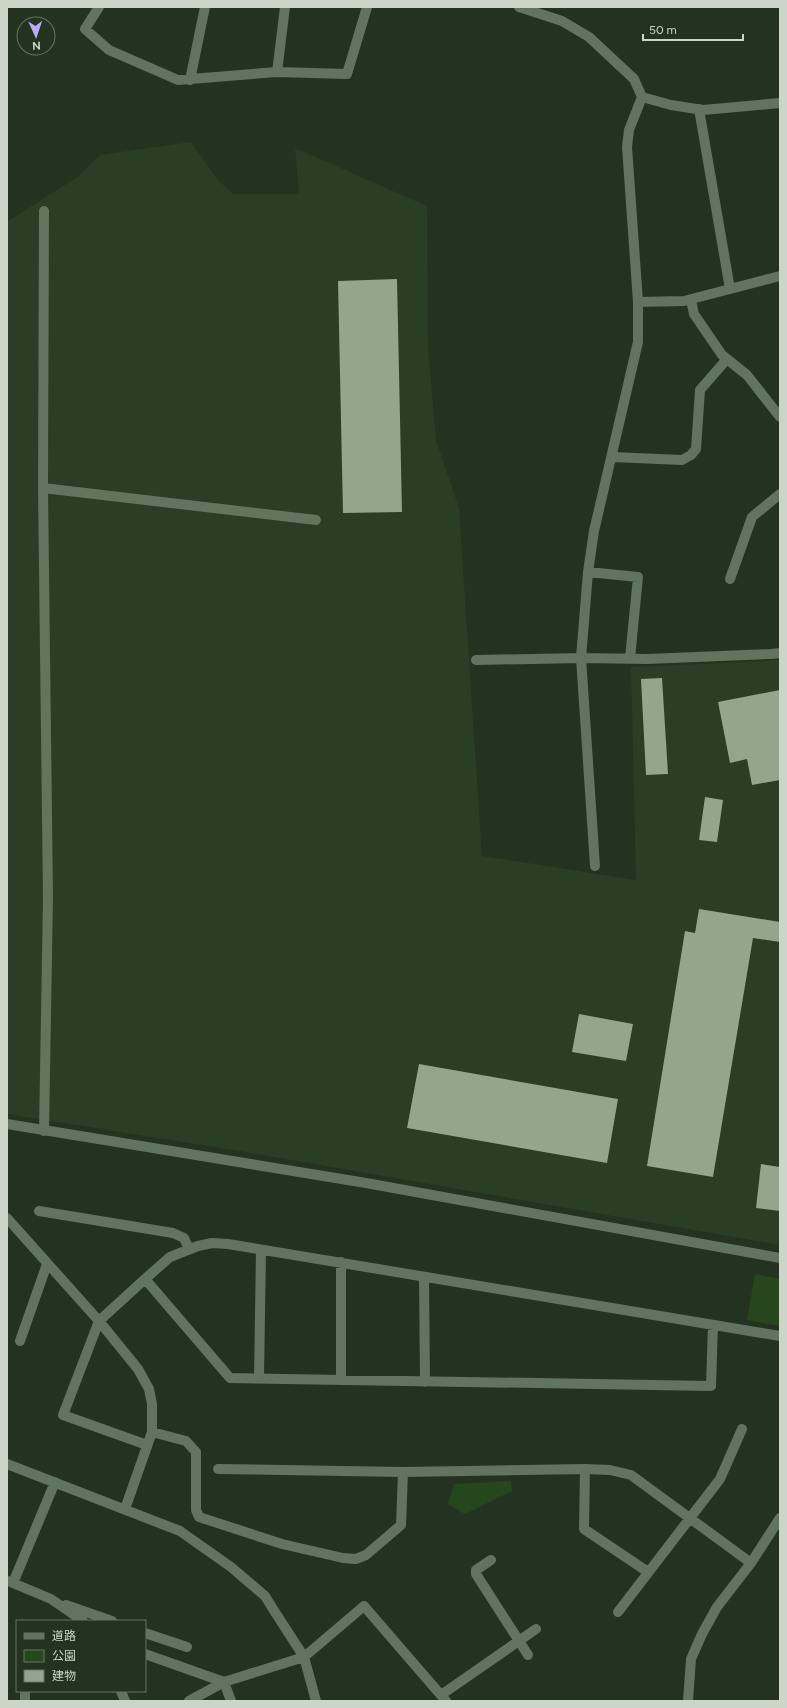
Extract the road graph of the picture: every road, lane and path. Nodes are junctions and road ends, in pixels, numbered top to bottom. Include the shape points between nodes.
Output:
1 (99, 7) edge
2 (206, 7) edge
3 (285, 7) edge
4 (367, 7) edge
5 (519, 7) edge
6 (277, 72) junction
7 (190, 80) junction
8 (642, 97) junction
9 (780, 103) edge
10 (699, 109) junction
11 (44, 211) dead end
12 (780, 276) edge
13 (730, 289) junction
14 (691, 300) junction
15 (638, 302) junction
16 (727, 359) junction
17 (780, 417) edge
18 (612, 457) junction
19 (44, 488) junction
20 (780, 494) edge
21 (316, 520) dead end
22 (588, 572) junction
23 (730, 579) dead end
24 (780, 653) edge
25 (581, 658) junction
26 (630, 658) junction
27 (476, 660) dead end
28 (595, 866) dead end
29 (7, 1124) edge
30 (44, 1131) junction
31 (39, 1211) dead end
32 (7, 1218) edge
33 (189, 1249) junction
34 (261, 1250) junction
35 (780, 1258) edge
36 (341, 1262) junction
37 (47, 1264) junction
38 (424, 1277) junction
39 (145, 1279) junction
40 (99, 1321) junction
41 (713, 1325) junction
42 (780, 1336) edge
43 (20, 1341) dead end
44 (259, 1378) junction
45 (341, 1380) junction
46 (425, 1382) junction
47 (742, 1430) dead end
48 (152, 1432) junction
49 (147, 1445) junction
50 (7, 1464) edge
51 (218, 1469) dead end
52 (585, 1469) junction
53 (403, 1472) junction
54 (55, 1482) junction
55 (125, 1509) junction
56 (690, 1518) junction
57 (780, 1518) edge
58 (491, 1560) dead end
59 (751, 1563) junction
60 (648, 1572) junction
61 (10, 1582) edge
62 (51, 1600) junction
63 (618, 1612) dead end
64 (81, 1620) edge
65 (109, 1620) edge
66 (536, 1629) dead end
67 (146, 1632) edge
68 (520, 1641) junction
69 (187, 1647) dead end
70 (528, 1654) dead end
71 (147, 1656) edge
72 (304, 1657) junction
73 (224, 1682) junction
74 (120, 1692) edge
75 (444, 1698) edge
76 (125, 1701) edge
77 (189, 1701) edge
78 (231, 1701) edge
79 (316, 1701) edge
80 (688, 1701) edge

1 - 7 street via 85,30 109,50 178,80
2 - 7 street
3 - 6 street
4 - 6 street via 347,74
5 - 8 street via 562,21 589,37 634,79
6 - 7 street
8 - 10 street via 671,106
8 - 15 street via 629,130 627,147
9 - 10 street
10 - 13 street
11 - 19 street
12 - 13 street
13 - 14 street
14 - 15 street
14 - 16 street via 694,314
15 - 18 street via 638,342
16 - 17 street via 747,375
16 - 18 street via 700,390 696,449 690,455 682,460
18 - 22 street via 594,532
19 - 21 street
19 - 30 street via 48,897
20 - 23 street via 752,518
22 - 25 street
22 - 26 street via 638,577
24 - 26 street
25 - 26 street
25 - 27 street
25 - 28 street
29 - 30 street
30 - 35 street via 366,1183
31 - 33 street via 173,1233 184,1238
32 - 37 street
33 - 34 street via 212,1243
33 - 39 street via 170,1257
34 - 36 street
34 - 44 street
36 - 38 street
36 - 45 street
37 - 40 street
37 - 43 street
38 - 41 street
38 - 46 street
39 - 40 street
39 - 44 street via 230,1378
40 - 48 street via 138,1369 149,1389
40 - 49 street via 63,1415
41 - 42 street
41 - 46 street via 712,1386
44 - 45 street
45 - 46 street
47 - 56 street via 720,1479
48 - 49 street
48 - 53 street via 186,1441 196,1452 196,1510 200,1517 282,1544 343,1558 356,1559 366,1554 401,1525
49 - 55 street
50 - 54 street
51 - 53 street
52 - 53 street
52 - 56 street via 610,1470 631,1475
52 - 60 street via 584,1529
54 - 55 street
54 - 61 street
55 - 72 street via 180,1531 230,1567 264,1596
56 - 59 street
56 - 60 street
57 - 59 street
58 - 68 street via 476,1570 476,1574
59 - 80 street via 717,1607 702,1634 692,1659
60 - 63 street
61 - 62 street
62 - 64 street
62 - 65 street
66 - 68 street
67 - 69 street
68 - 70 street
68 - 75 street
71 - 73 street
72 - 73 street
72 - 75 street via 364,1606
72 - 79 street
73 - 77 street
73 - 78 street
74 - 76 street

